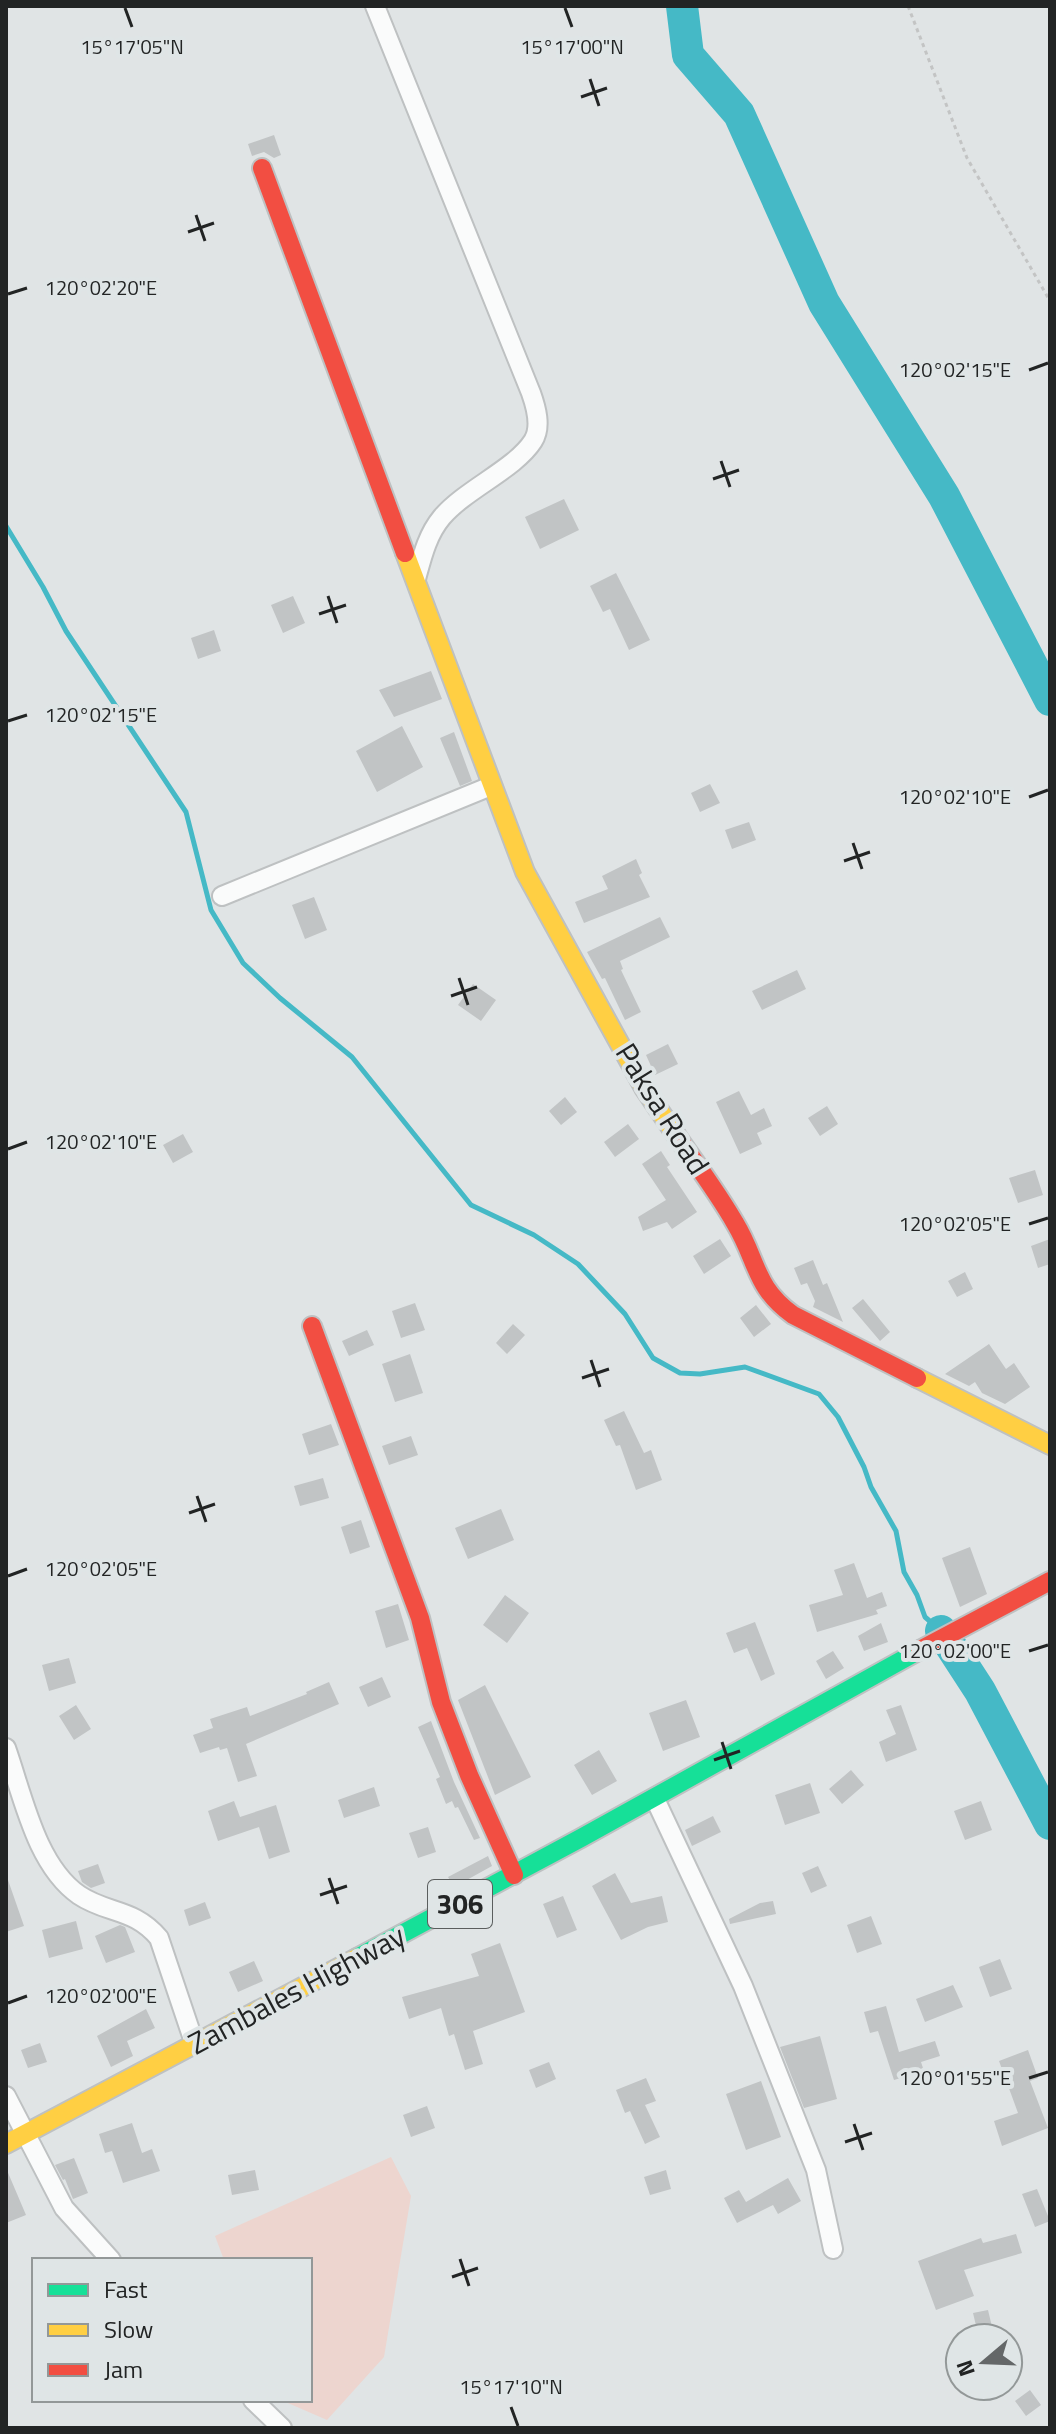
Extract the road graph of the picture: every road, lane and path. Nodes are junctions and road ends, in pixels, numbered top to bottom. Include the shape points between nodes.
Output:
1 (375, 6) edge
2 (908, 6) edge
3 (262, 168) dead end
4 (1050, 301) edge
5 (416, 579) junction
6 (491, 786) junction
7 (222, 896) dead end
8 (312, 1326) dead end
9 (1050, 1445) edge
10 (1050, 1581) edge
11 (6, 1748) edge
12 (655, 1799) junction
13 (514, 1875) junction
14 (195, 2045) junction
15 (6, 2096) edge
16 (26, 2133) junction
17 (6, 2144) edge
18 (833, 2249) dead end
19 (109, 2258) edge
20 (255, 2402) edge
21 (282, 2428) edge

1 - 5 street via 531,393 538,422 535,440 442,517 425,543
2 - 4 path via 967,158
3 - 5 street, Paksa Road
5 - 6 street, Paksa Road
6 - 7 street
6 - 9 street, Paksa Road via 533,886 644,1088 735,1222 761,1284 776,1303
8 - 13 street via 420,1618 441,1702
10 - 12 street, Zambales Highway / 306
11 - 14 street via 44,1854 61,1878 81,1896 148,1925 159,1938
12 - 13 street, Zambales Highway / 306
12 - 18 street via 743,1986 816,2170
13 - 14 street, Zambales Highway / 306
14 - 16 street, Zambales Highway / 306
15 - 16 street
16 - 17 street, Zambales Highway / 306
16 - 19 street via 64,2208
20 - 21 street

